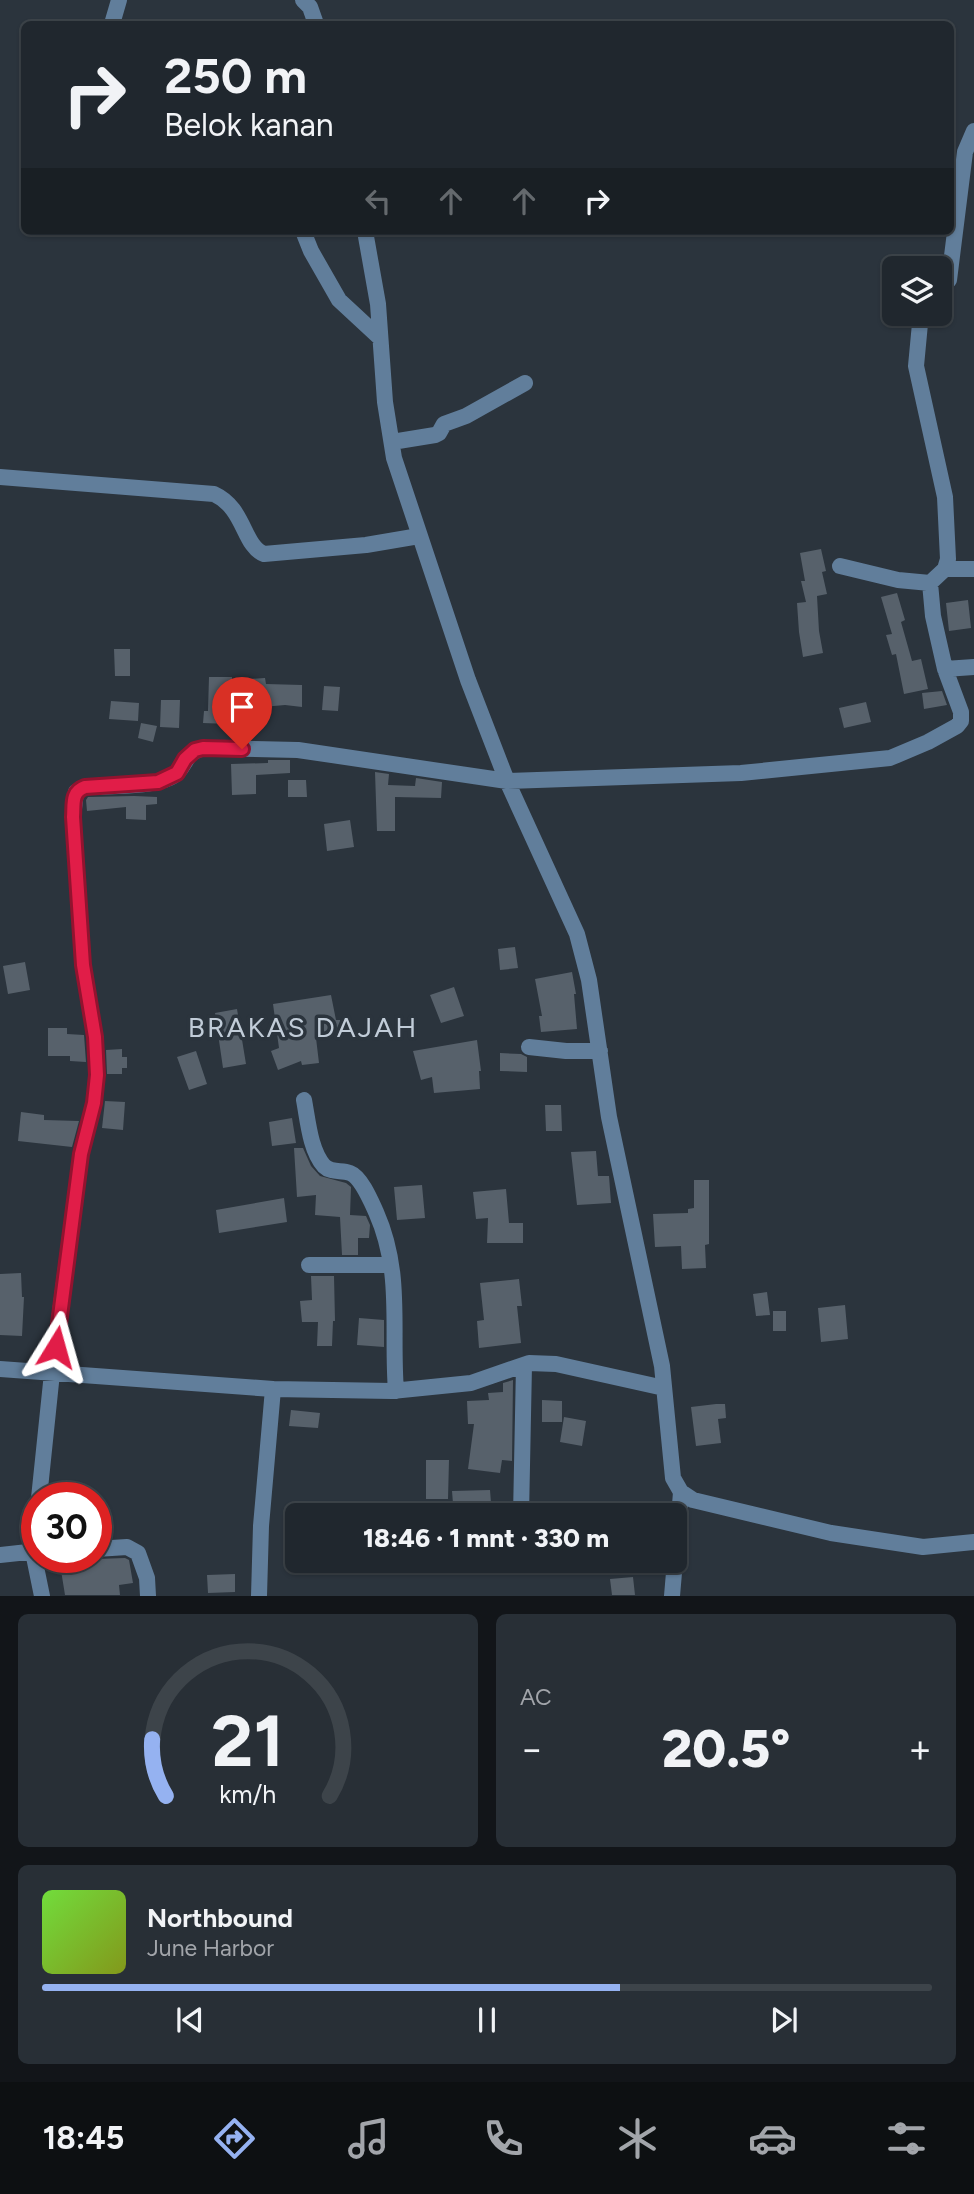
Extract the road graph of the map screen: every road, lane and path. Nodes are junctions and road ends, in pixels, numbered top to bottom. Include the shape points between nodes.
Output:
1 (119, 0) edge
2 (303, 0) edge
3 (113, 21) edge
4 (315, 21) edge
5 (974, 131) edge
6 (305, 235) edge
7 (366, 235) edge
8 (952, 257) edge
9 (920, 326) edge
10 (380, 338) junction
11 (525, 383) dead end
12 (392, 442) junction
13 (0, 477) edge
14 (419, 536) junction
15 (840, 566) dead end
16 (945, 569) junction
17 (974, 569) edge
18 (930, 583) junction
19 (974, 667) edge
20 (945, 669) junction
21 (507, 781) junction
22 (529, 1046) dead end
23 (600, 1051) junction
24 (304, 1100) dead end
25 (309, 1265) dead end
26 (391, 1265) junction
27 (524, 1365) junction
28 (0, 1369) edge
29 (52, 1373) junction
30 (664, 1388) junction
31 (273, 1389) junction
32 (396, 1391) junction
33 (41, 1482) edge
34 (681, 1492) junction
35 (521, 1503) edge
36 (680, 1503) edge
37 (974, 1542) edge
38 (112, 1548) edge
39 (21, 1553) edge
40 (0, 1555) edge
41 (38, 1573) edge
42 (674, 1573) edge
43 (42, 1595) edge
44 (148, 1595) edge
45 (259, 1595) edge
46 (672, 1595) edge

1 - 3 street
2 - 4 street
5 - 8 street via 965,152
6 - 10 street via 339,300
7 - 10 street
9 - 16 street via 916,366 944,496
10 - 12 street
11 - 12 street via 444,424 435,435
12 - 14 street
13 - 14 street via 214,494 234,509 254,549 264,554
14 - 21 street
15 - 18 street
16 - 17 street
16 - 18 street
18 - 20 street
19 - 20 street
20 - 21 street via 961,721 890,758 741,773
21 - 23 street via 577,934
21 - 29 street via 298,751 203,748 190,753 177,773 163,780 85,787 76,792 73,817 83,965 97,1075 81,1154
22 - 23 street
23 - 30 street
24 - 26 street via 312,1138 324,1165 358,1180 376,1211
25 - 26 street
26 - 32 street via 396,1297
27 - 30 street via 556,1364
27 - 32 street via 471,1383
27 - 35 street
28 - 29 street
29 - 31 street
29 - 33 street
30 - 34 street via 673,1478
31 - 32 street
31 - 45 street
34 - 36 street
34 - 37 street via 693,1500 831,1533 923,1547
38 - 44 street via 127,1547 138,1553
39 - 40 street
41 - 43 street
42 - 46 street

